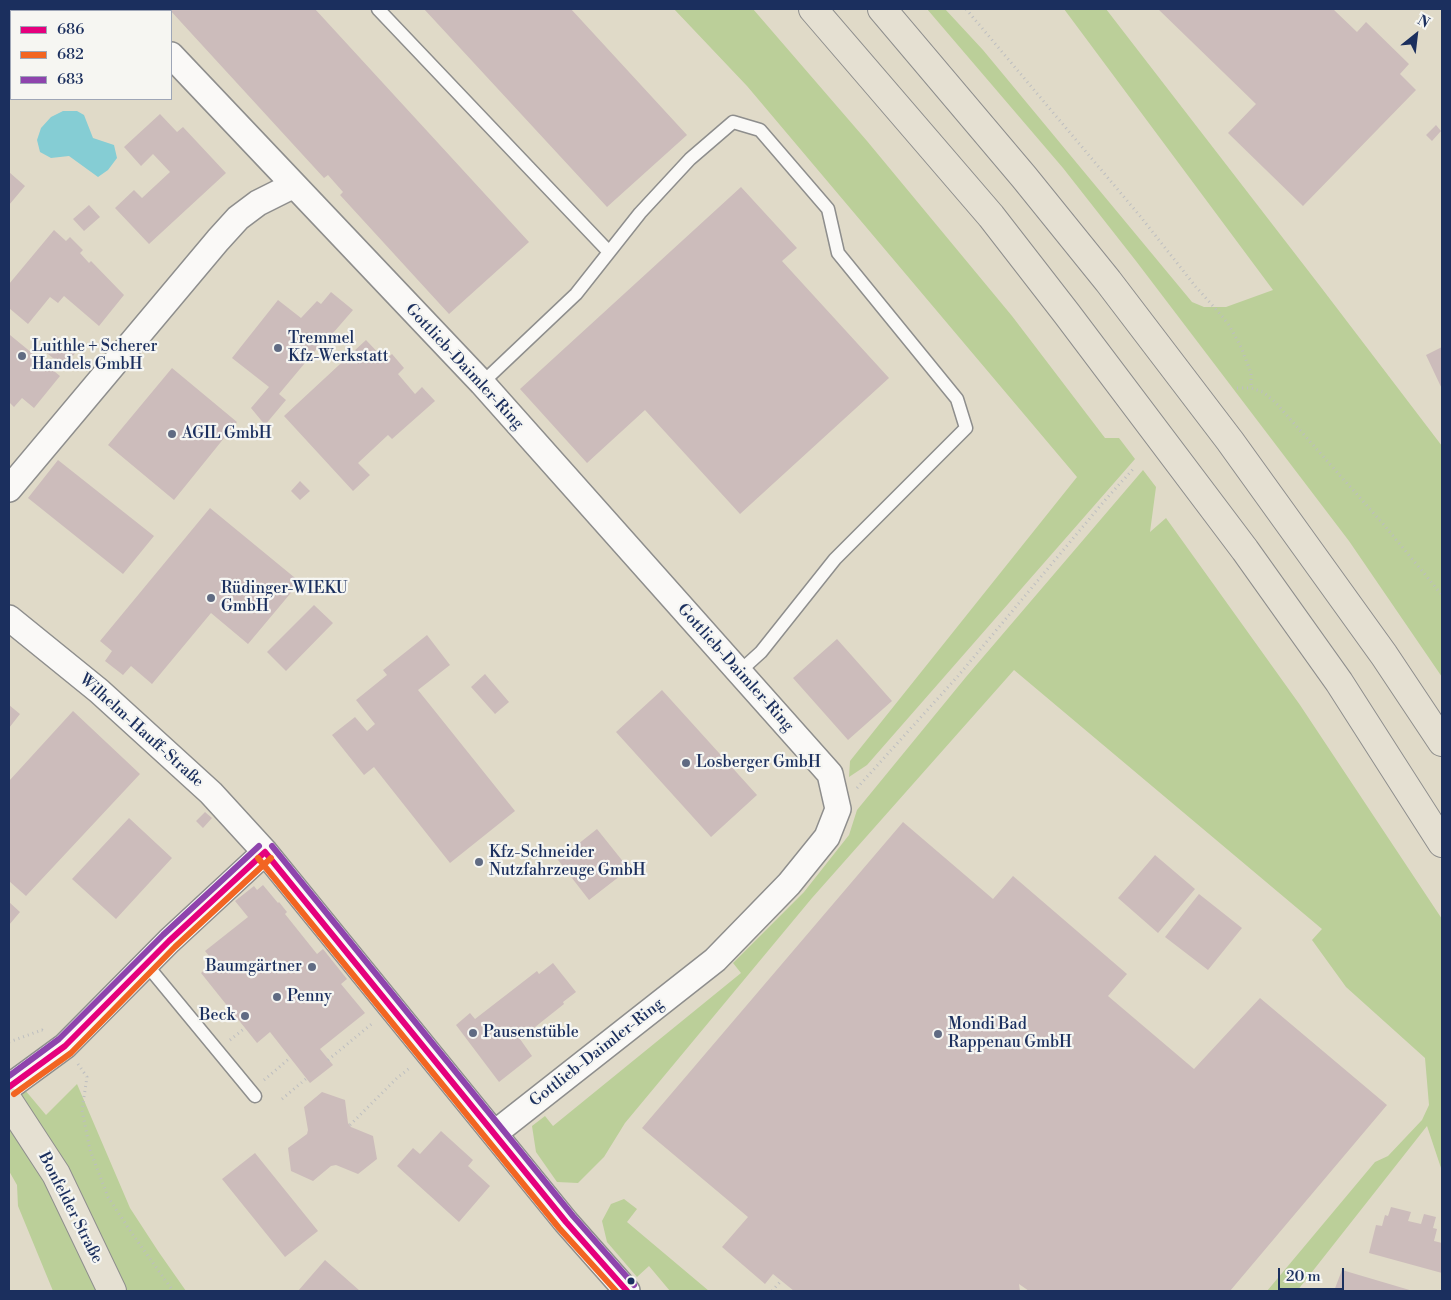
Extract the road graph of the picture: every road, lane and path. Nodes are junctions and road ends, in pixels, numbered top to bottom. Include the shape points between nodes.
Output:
1 (378, 9) edge
2 (813, 9) edge
3 (882, 9) edge
4 (966, 9) edge
5 (172, 57) edge
6 (294, 185) junction
7 (609, 252) junction
8 (482, 383) junction
9 (1237, 388) dead end
10 (1251, 388) junction
11 (1135, 468) dead end
12 (9, 489) edge
13 (1442, 595) edge
14 (9, 618) edge
15 (739, 672) junction
16 (1442, 742) edge
17 (838, 809) junction
18 (1442, 843) edge
19 (265, 852) junction
20 (146, 964) junction
21 (375, 1022) dead end
22 (65, 1046) junction
23 (430, 1053) junction
24 (290, 1058) dead end
25 (328, 1060) dead end
26 (307, 1078) dead end
27 (9, 1087) edge
28 (253, 1093) joint
29 (282, 1099) dead end
30 (9, 1102) edge
31 (350, 1125) dead end
32 (495, 1133) junction
33 (781, 1280) dead end
34 (112, 1291) edge
35 (173, 1291) edge
36 (626, 1291) edge
37 (772, 1291) edge

1 - 7 lane
2 - 18 main road via 991,216 1245,550 1334,674
3 - 16 main road via 1132,311 1242,457
4 - 10 path via 1221,315 1241,347 1251,374
5 - 6 street, Gottlieb-Daimler-Ring
6 - 8 street, Gottlieb-Daimler-Ring
6 - 12 street via 258,203 238,218
7 - 8 lane via 576,294
7 - 15 lane via 690,159 733,122 760,130 828,209 838,253 957,399 966,428 835,559 762,652
8 - 15 street, Gottlieb-Daimler-Ring
9 - 10 path
10 - 13 path via 1264,392 1275,402 1384,524
11 - 17 path via 958,676
14 - 19 street, Wilhelm-Hauff-Straße via 99,691 206,788
15 - 17 street, Gottlieb-Daimler-Ring via 830,774
17 - 32 street, Gottlieb-Daimler-Ring via 827,836 795,877 715,960
19 - 20 street
19 - 23 street, Wilhelm-Hauff-Straße
20 - 22 street
20 - 28 lane
21 - 25 path
22 - 27 street
22 - 35 path via 87,1077 82,1110 90,1150 108,1197
23 - 31 path via 397,1078
23 - 32 street, Wilhelm-Hauff-Straße
24 - 28 path
26 - 29 path
30 - 34 main road, Bonfelder Straße via 56,1174
32 - 36 street, Wilhelm-Hauff-Straße
33 - 37 path

